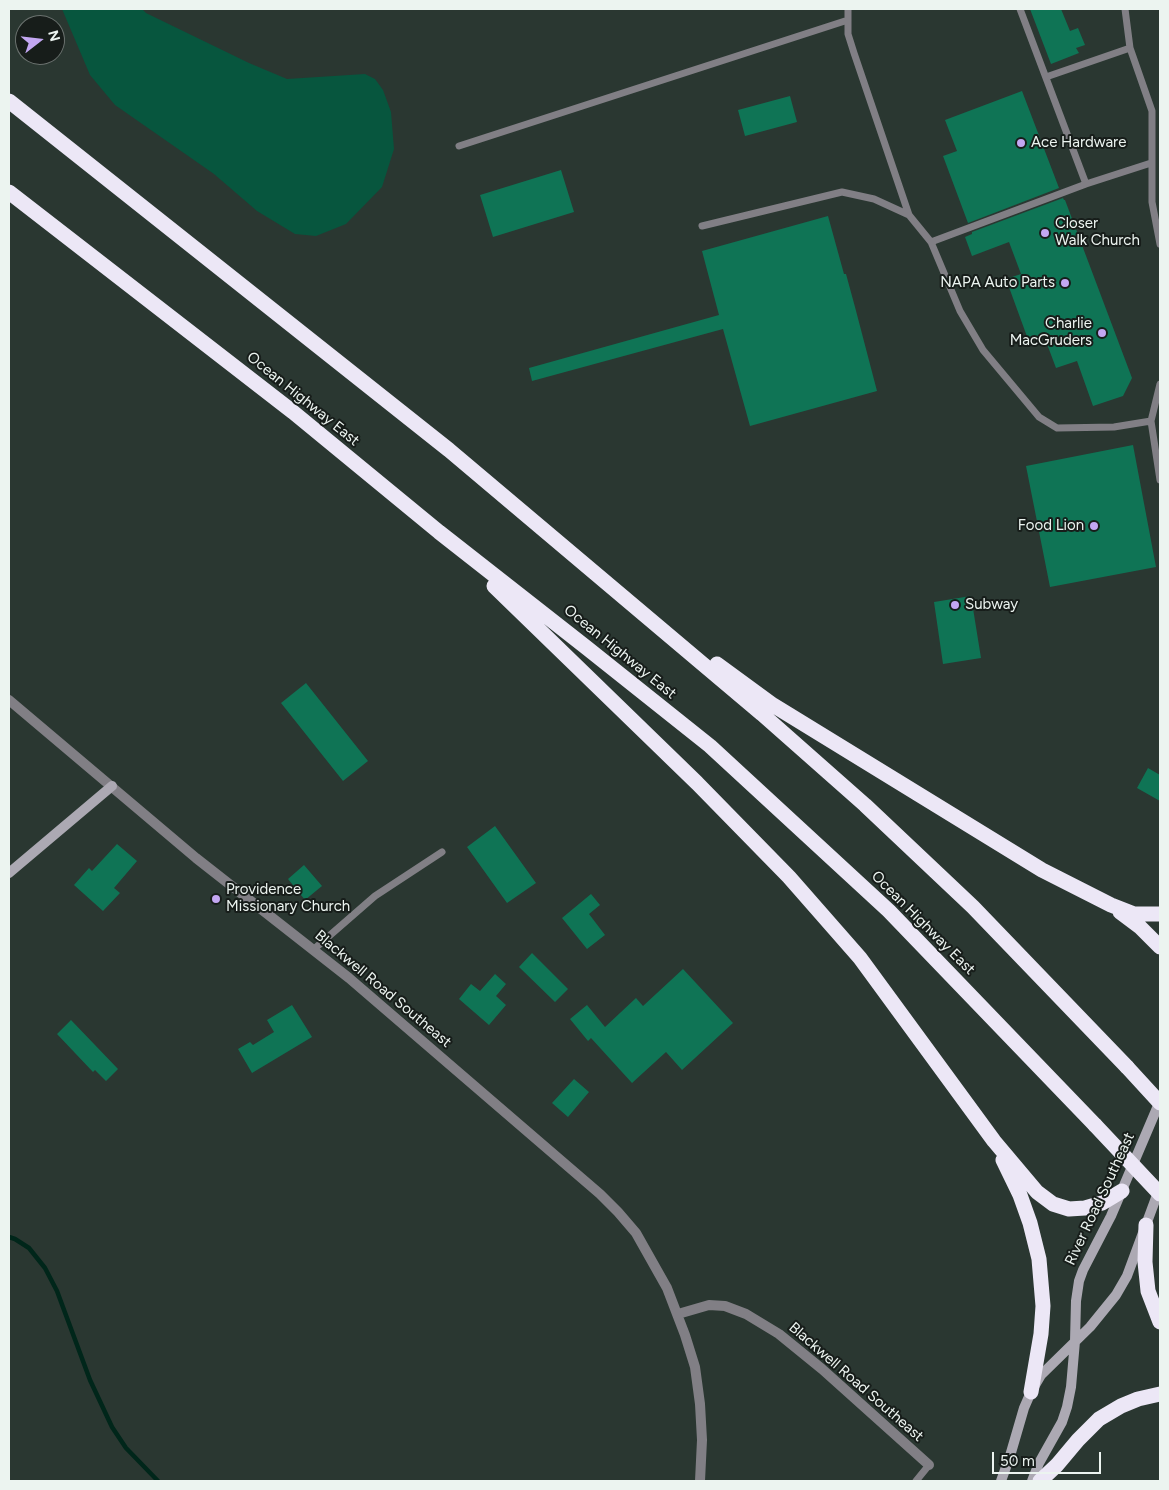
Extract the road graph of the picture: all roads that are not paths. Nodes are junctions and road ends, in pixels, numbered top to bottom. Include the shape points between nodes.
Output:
1 (848, 9) edge
2 (1020, 9) edge
3 (1125, 9) edge
4 (848, 20) junction
5 (1130, 48) junction
6 (1046, 77) junction
7 (9, 101) edge
8 (1156, 110) edge
9 (459, 146) dead end
10 (1151, 163) junction
11 (1086, 184) junction
12 (9, 192) edge
13 (910, 215) junction
14 (702, 226) dead end
15 (931, 242) junction
16 (1160, 244) edge
17 (1160, 387) edge
18 (1151, 421) junction
19 (1160, 480) edge
20 (439, 532) junction
21 (605, 581) junction
22 (9, 700) edge
23 (112, 786) junction
24 (442, 852) dead end
25 (9, 873) edge
26 (1111, 905) junction
27 (1160, 914) edge
28 (1160, 947) edge
29 (313, 950) junction
30 (1160, 1102) edge
31 (994, 1141) junction
32 (1160, 1186) edge
33 (1122, 1191) junction
34 (1160, 1194) edge
35 (1146, 1225) junction
36 (678, 1314) junction
37 (1160, 1322) edge
38 (1075, 1341) junction
39 (1031, 1392) junction
40 (1160, 1394) edge
41 (929, 1465) joint
42 (700, 1481) edge
43 (916, 1481) edge
44 (1001, 1481) edge
45 (1032, 1481) edge
46 (1040, 1481) edge

1 - 4 lane
2 - 6 lane
3 - 5 lane
4 - 9 lane
4 - 13 lane via 848,34 854,53
5 - 6 lane
5 - 8 lane
6 - 11 lane
7 - 21 highway via 449,450
8 - 10 lane
10 - 11 lane
10 - 16 lane via 1152,202
11 - 15 lane
12 - 20 highway, Ocean Highway East via 293,412
13 - 14 lane via 874,199 842,192
13 - 15 lane
15 - 18 lane via 960,311 983,350 1039,417 1057,428 1114,427
17 - 18 lane
18 - 19 lane
20 - 31 highway via 789,877 860,958
20 - 34 highway, Ocean Highway East, bridge via 710,746 889,911
21 - 26 highway via 772,705 1042,870
21 - 30 highway, bridge via 865,805 973,907
22 - 23 street, Blackwell Road Southeast
23 - 25 main road
23 - 29 street, Blackwell Road Southeast via 196,858
24 - 29 lane via 375,896
26 - 27 highway via 1134,914
26 - 28 highway
29 - 36 street, Blackwell Road Southeast via 612,1206 636,1233
30 - 33 main road, River Road Southeast
31 - 33 highway via 1037,1192 1053,1204 1069,1209 1085,1208 1102,1203
31 - 39 highway via 1020,1196 1039,1259 1043,1306
32 - 35 main road
33 - 38 main road, River Road Southeast via 1079,1281
35 - 37 highway via 1148,1291
35 - 38 main road via 1127,1276 1116,1295
36 - 41 street, Blackwell Road Southeast via 709,1305 725,1306 746,1314 779,1334 822,1369
36 - 42 street, Blackwell Road Southeast via 695,1367 700,1404
38 - 39 main road via 1042,1375
38 - 45 main road, River Road Southeast via 1067,1407
39 - 44 main road
40 - 46 highway via 1121,1406 1099,1419
41 - 43 lane

